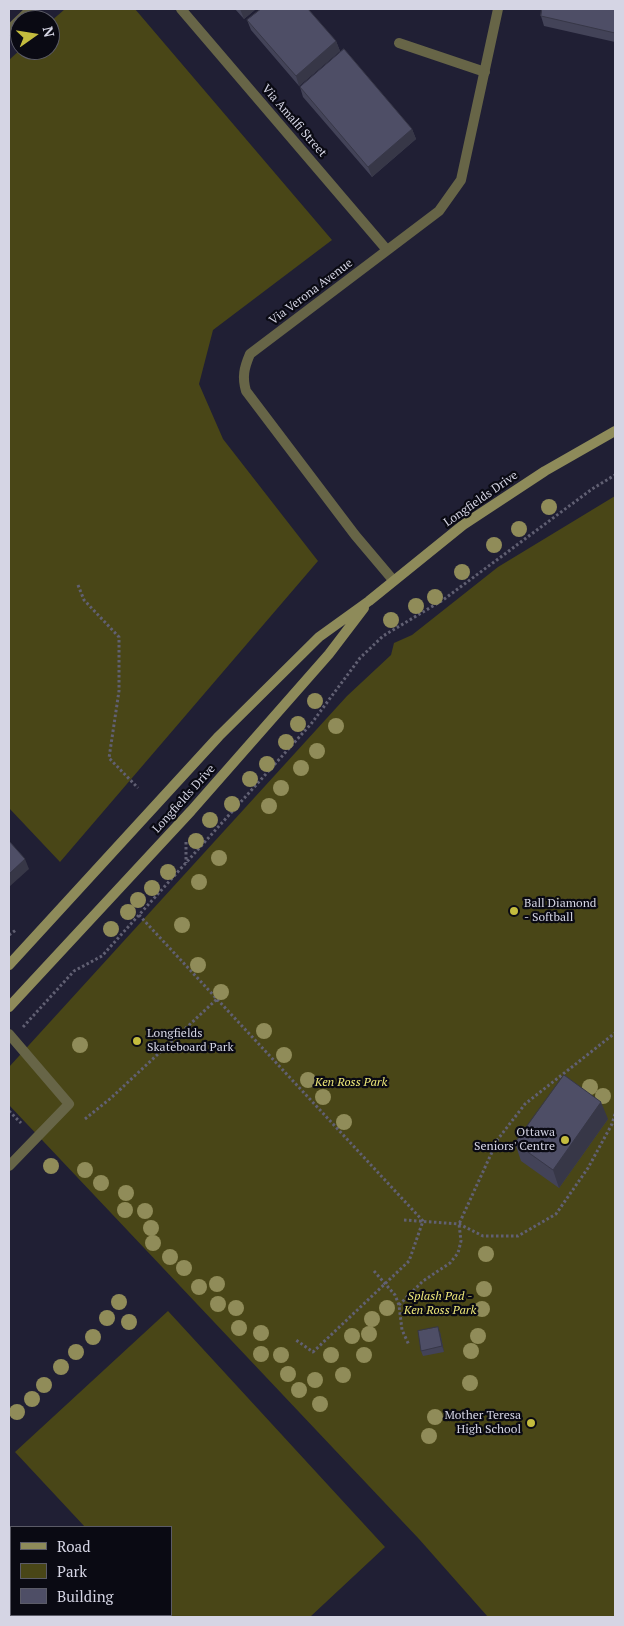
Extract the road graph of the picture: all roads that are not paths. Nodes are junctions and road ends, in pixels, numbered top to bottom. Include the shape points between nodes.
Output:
1 (31, 9) edge
2 (181, 9) edge
3 (498, 9) edge
4 (9, 30) edge
5 (399, 43) dead end
6 (484, 72) junction
7 (387, 250) junction
8 (615, 431) edge
9 (393, 580) junction
10 (369, 601) junction
11 (9, 965) edge
12 (9, 1007) edge
13 (9, 1034) edge
14 (9, 1166) edge

1 - 4 street
2 - 7 street, Via Amalfi Street
3 - 6 street, Via Verona Avenue
5 - 6 street
6 - 7 street, Via Verona Avenue via 461,180 439,211
7 - 9 street, Via Verona Avenue via 250,354 243,379 246,391
8 - 9 street, Longfields Drive via 500,500
9 - 10 street, Longfields Drive
10 - 11 street, Longfields Drive via 320,637 219,736
10 - 12 street, Longfields Drive via 329,654 191,811
13 - 14 street via 69,1104

